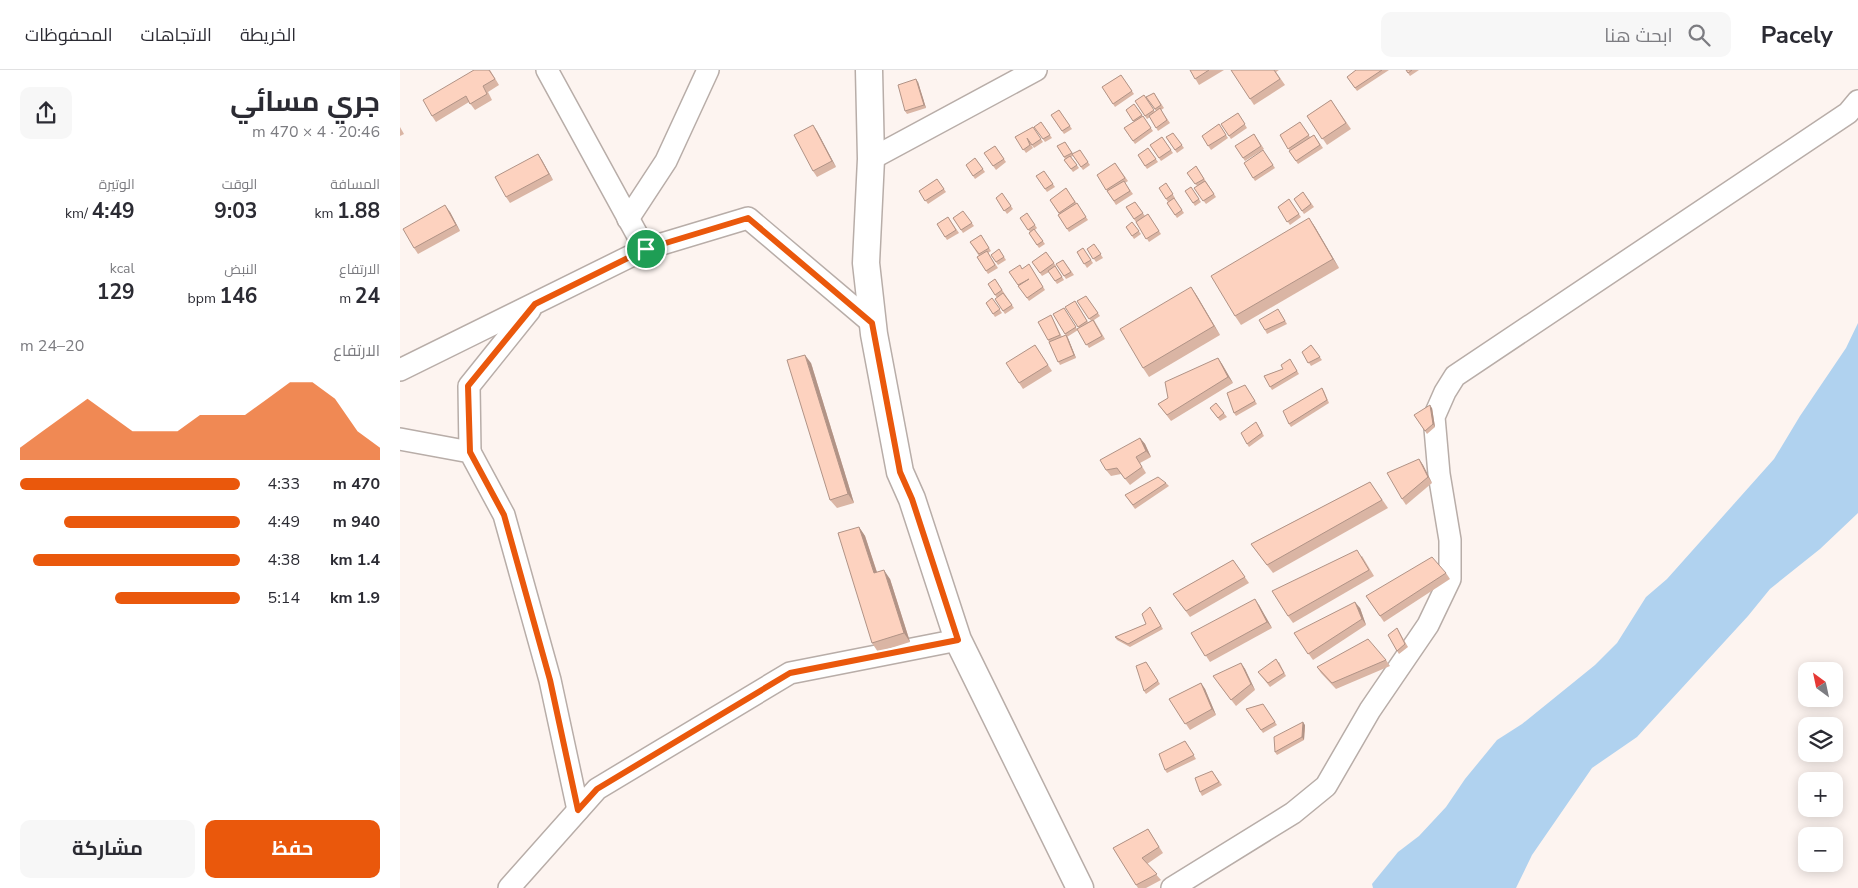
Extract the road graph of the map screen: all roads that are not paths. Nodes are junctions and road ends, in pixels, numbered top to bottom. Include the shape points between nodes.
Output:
1 (546, 70) edge
2 (708, 70) edge
3 (869, 70) edge
4 (1036, 70) edge
5 (1858, 101) edge
6 (871, 159) junction
7 (628, 219) junction
8 (646, 249) junction
9 (535, 304) junction
10 (872, 323) junction
11 (400, 370) edge
12 (400, 439) edge
13 (470, 452) junction
14 (958, 640) junction
15 (578, 810) junction
16 (509, 888) edge
17 (1080, 888) edge
18 (1172, 888) edge

1 - 7 street
2 - 7 street via 666,162
3 - 6 street
4 - 6 street
5 - 18 street via 1848,113 1455,376 1434,418 1450,540 1450,579 1428,625 1370,710 1326,786 1293,813
6 - 10 street via 866,263
7 - 8 street
8 - 9 street
8 - 10 street via 748,218
9 - 11 street
9 - 13 street via 468,386
10 - 14 street via 900,472 912,499
12 - 13 street
13 - 15 street via 504,515 550,680
14 - 15 street via 790,673 597,789
14 - 17 street
15 - 16 street

